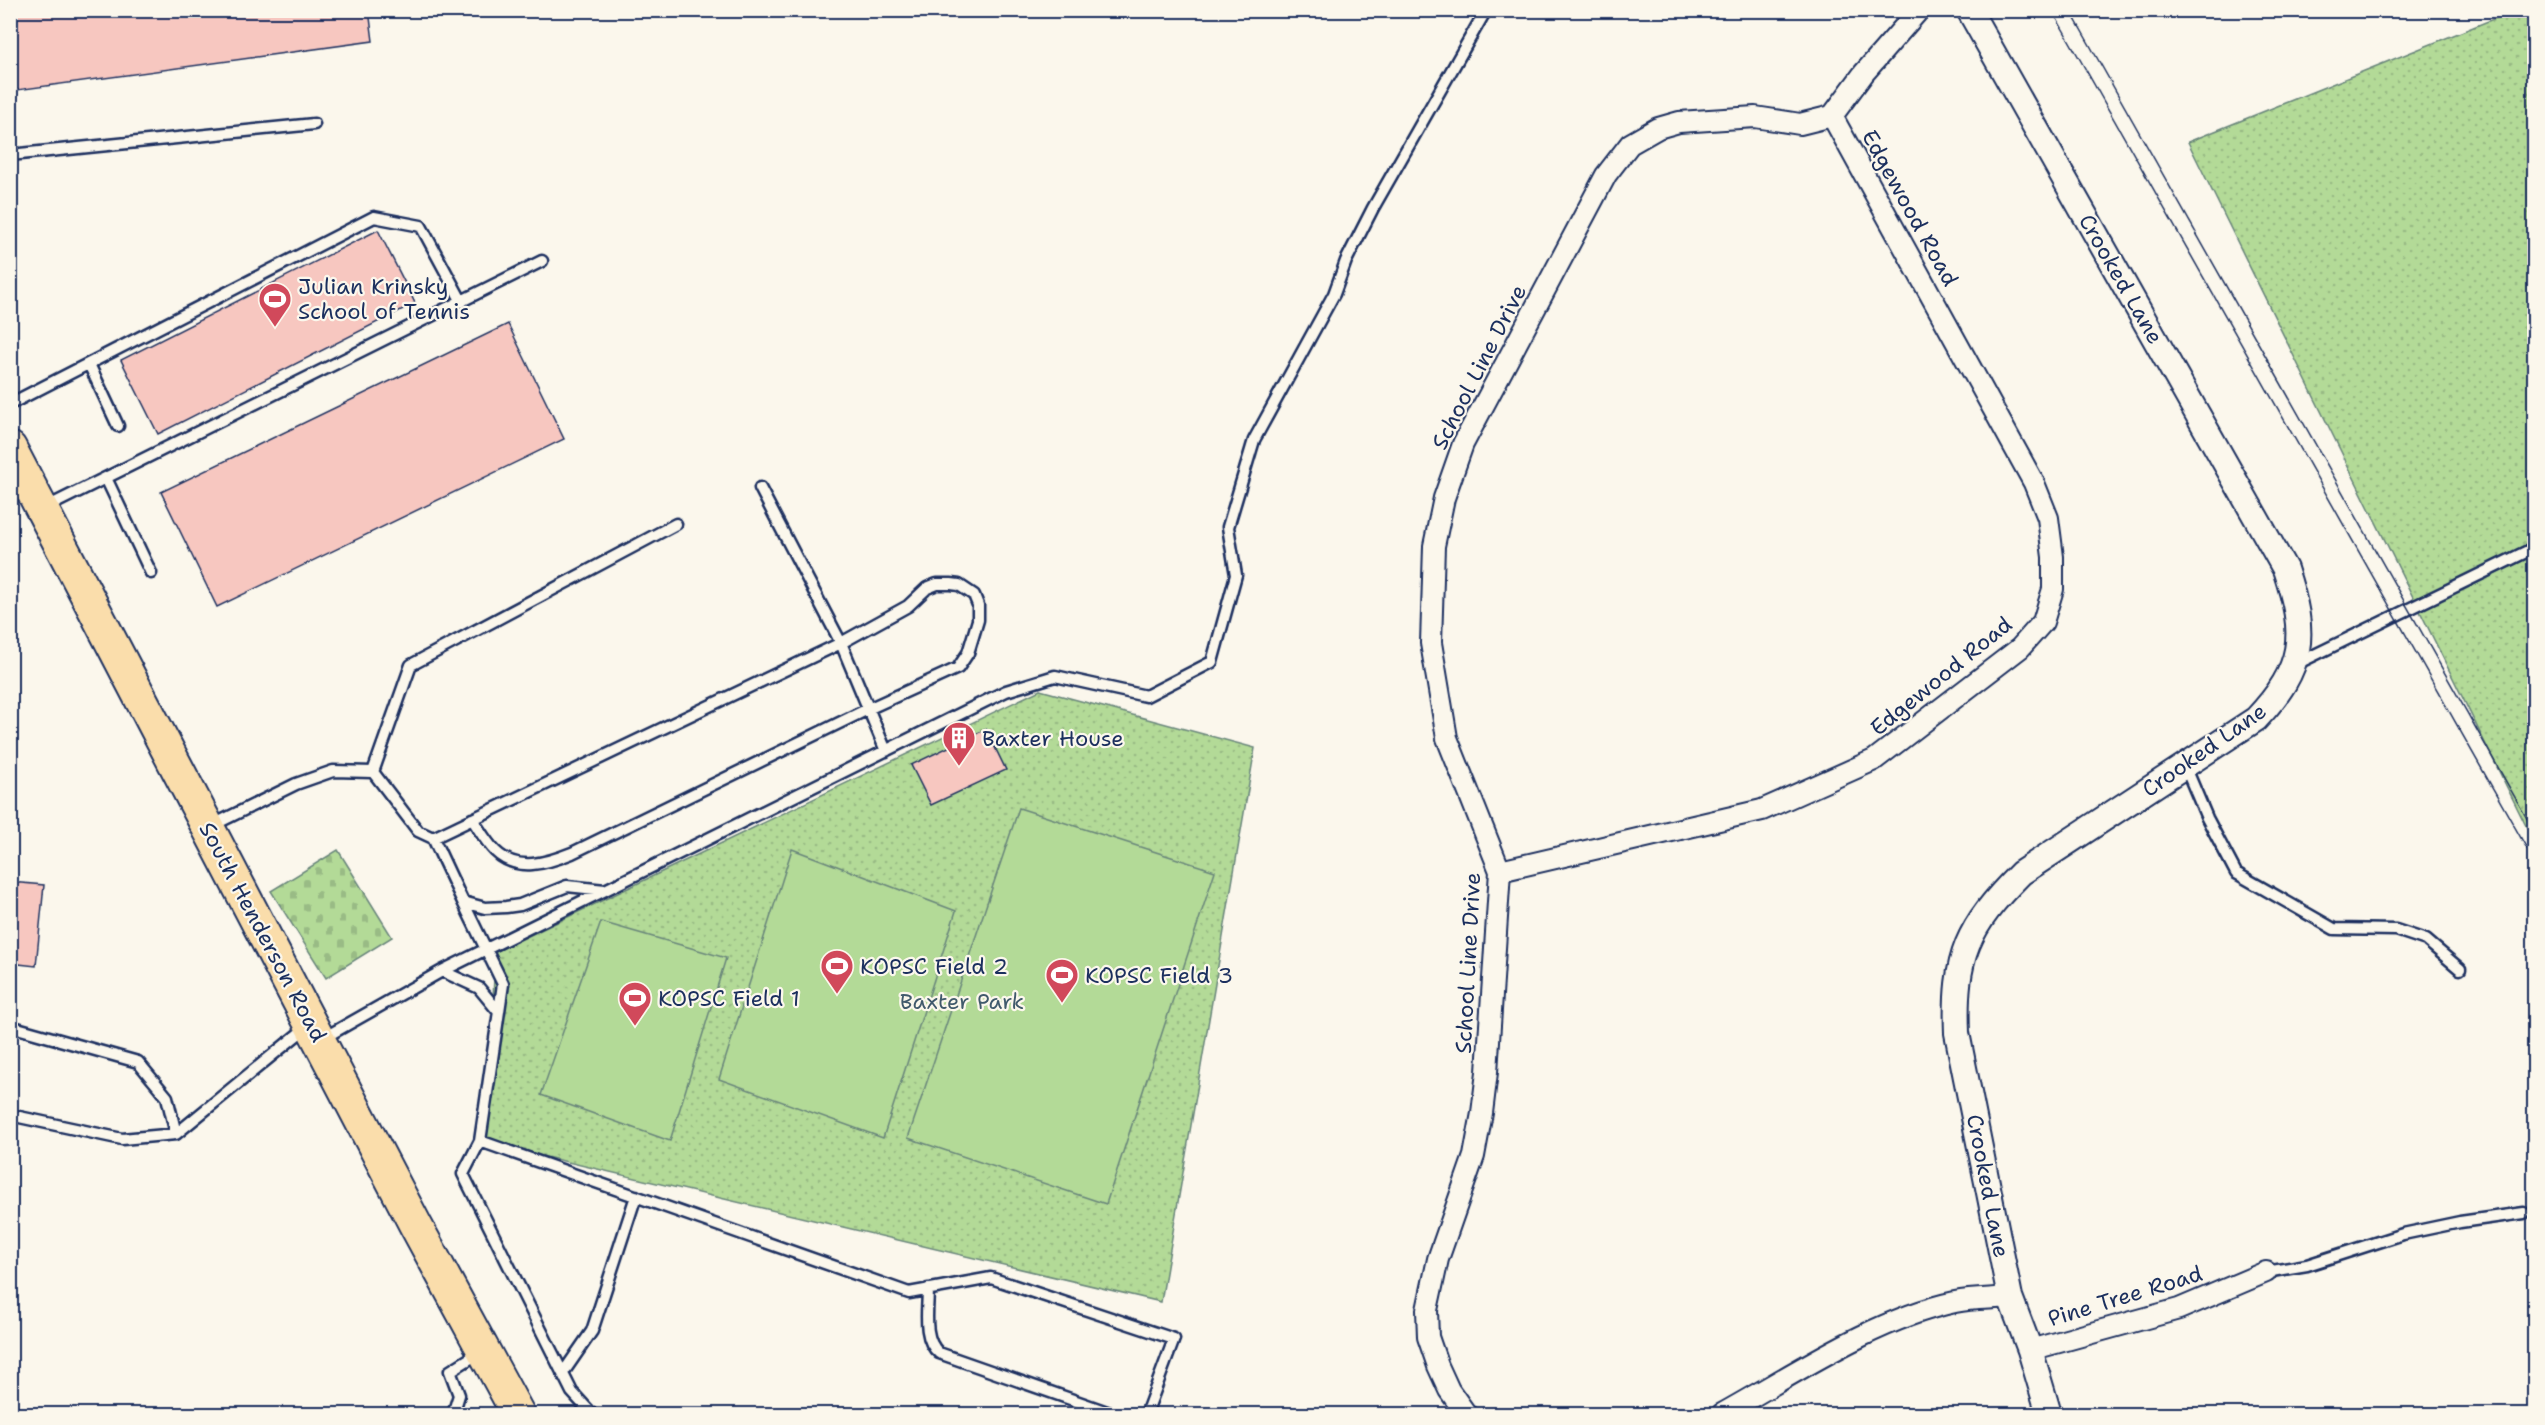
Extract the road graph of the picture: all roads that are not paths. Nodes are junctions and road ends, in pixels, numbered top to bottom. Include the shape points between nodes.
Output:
1 (1486, 10) edge
2 (1919, 10) edge
3 (1969, 10) edge
4 (1832, 116) junction
5 (314, 124) dead end
6 (10, 155) edge
7 (543, 261) dead end
8 (462, 302) junction
9 (89, 364) junction
10 (10, 404) edge
11 (118, 426) dead end
12 (10, 448) edge
13 (106, 478) junction
14 (760, 488) dead end
15 (42, 509) junction
16 (676, 524) dead end
17 (2532, 549) dead end
18 (150, 573) dead end
19 (841, 643) junction
20 (2294, 666) junction
21 (868, 709) junction
22 (886, 751) junction
23 (2185, 765) junction
24 (372, 772) junction
25 (472, 819) junction
26 (208, 828) junction
27 (433, 838) junction
28 (1500, 872) junction
29 (605, 890) junction
30 (463, 902) junction
31 (488, 948) junction
32 (2460, 969) dead end
33 (442, 971) junction
34 (498, 1011) junction
35 (10, 1026) edge
36 (315, 1032) junction
37 (10, 1115) edge
38 (176, 1134) junction
39 (480, 1141) junction
40 (636, 1196) junction
41 (2524, 1213) dead end
42 (2266, 1272) joint
43 (928, 1289) junction
44 (2010, 1297) junction
45 (483, 1350) junction
46 (2030, 1350) junction
47 (563, 1373) junction
48 (453, 1414) edge
49 (519, 1414) edge
50 (592, 1414) edge
51 (1113, 1414) edge
52 (1146, 1414) edge
53 (1466, 1414) edge
54 (1722, 1414) edge
55 (2049, 1414) edge

1 - 22 lane via 1373,208 1334,294 1254,441 1228,527 1236,575 1212,662 1146,696 1055,676 1006,691
2 - 4 street
3 - 20 street, Crooked Lane via 2285,570 2296,601 2299,634
4 - 28 street, School Line Drive via 1800,124 1755,117 1679,122 1658,128 1630,144 1606,175 1463,444 1444,498 1434,546 1431,643 1447,738
4 - 28 street, Edgewood Road via 2034,483 2048,518 2053,557 2053,589 2043,622 2020,648 1874,760 1762,810
5 - 6 lane
7 - 8 lane
8 - 9 lane via 421,226 374,217
8 - 13 lane
9 - 10 lane
9 - 11 lane
12 - 15 main road, South Henderson Road
13 - 15 lane
13 - 18 lane
14 - 19 lane
15 - 26 main road, South Henderson Road
16 - 24 lane via 411,665
17 - 20 lane
19 - 21 lane
19 - 21 lane via 908,606 937,584 958,585 968,590 978,605 974,638 958,668
19 - 25 lane
20 - 23 street, Crooked Lane via 2278,695 2256,719
21 - 22 lane
21 - 25 lane via 544,864 522,864 506,858 495,851
22 - 29 lane
23 - 32 lane via 2236,873 2334,929 2396,930 2426,940
23 - 44 street, Crooked Lane via 2021,873 1993,901 1974,928 1961,958 1955,994 1956,1033
24 - 26 lane via 333,771 296,784
24 - 27 lane via 418,831
25 - 27 lane
26 - 36 main road, South Henderson Road
27 - 30 lane
28 - 53 street, School Line Drive via 1482,1113 1474,1156 1438,1259 1427,1310 1428,1336 1438,1366
29 - 30 lane via 567,886 506,908
29 - 31 lane
30 - 31 lane
31 - 33 lane
31 - 34 lane via 503,984
33 - 34 lane via 479,988
33 - 36 lane
34 - 39 lane
35 - 38 lane via 138,1062 167,1096
36 - 38 lane
36 - 45 main road, South Henderson Road
37 - 38 lane via 122,1139
39 - 40 lane
39 - 47 lane via 463,1174
40 - 43 lane via 909,1293
40 - 47 lane via 592,1331
41 - 42 lane via 2403,1234 2307,1265
42 - 46 street, Pine Tree Road via 2179,1309
43 - 51 lane via 928,1337 931,1347 939,1353
43 - 52 lane via 991,1278 1174,1339
44 - 46 street, Crooked Lane
44 - 54 street via 1956,1302 1908,1316 1868,1333
45 - 48 lane via 450,1371 459,1395
45 - 49 main road, South Henderson Road
46 - 55 street, Crooked Lane
47 - 50 lane via 572,1392

